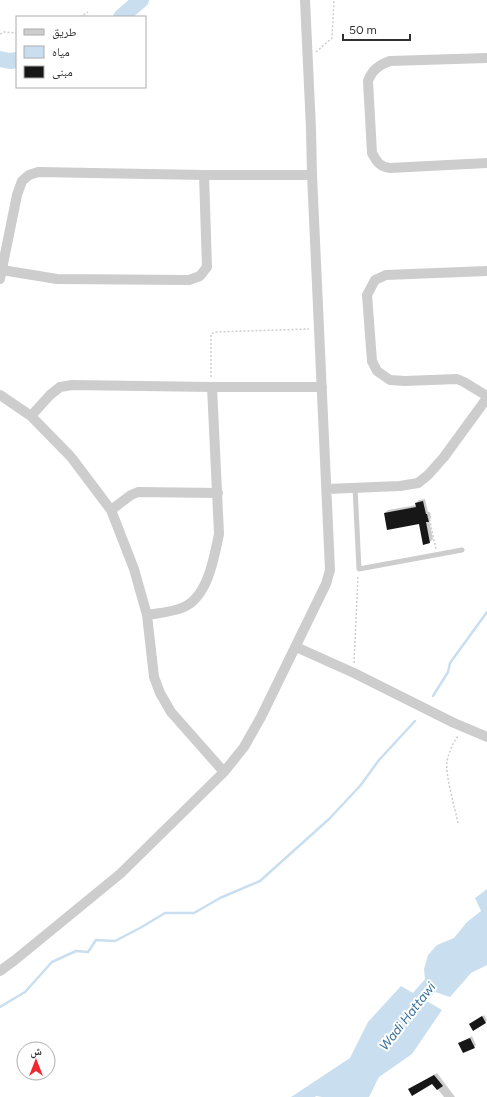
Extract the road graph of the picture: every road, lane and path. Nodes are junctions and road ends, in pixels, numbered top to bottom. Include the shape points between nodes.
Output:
1 (305, 0) edge
2 (334, 0) edge
3 (88, 12) dead end
4 (82, 16) edge
5 (16, 33) edge
6 (0, 34) edge
7 (487, 58) edge
8 (308, 60) junction
9 (487, 163) edge
10 (204, 175) junction
11 (312, 175) junction
12 (487, 271) edge
13 (1, 275) edge
14 (319, 329) junction
15 (212, 387) junction
16 (322, 387) junction
17 (0, 395) edge
18 (487, 397) edge
19 (31, 416) junction
20 (355, 487) junction
21 (327, 489) junction
22 (218, 493) junction
23 (111, 510) junction
24 (428, 518) dead end
25 (462, 550) dead end
26 (437, 554) junction
27 (359, 569) junction
28 (147, 615) junction
29 (296, 647) junction
30 (354, 673) junction
31 (464, 728) junction
32 (487, 738) edge
33 (224, 772) junction
34 (458, 823) dead end
35 (0, 971) edge

1 - 8 street
2 - 8 path via 332,38
3 - 4 path
5 - 6 path
7 - 9 street via 390,62 376,68 368,82 372,153 377,163 390,168
8 - 11 street
10 - 11 street
10 - 13 street via 38,172 29,175 22,181 17,195
10 - 13 street via 207,268 200,276 189,280 57,279
11 - 14 street
12 - 18 street via 386,275 374,280 367,295 372,361 383,377 405,381 457,380
14 - 15 path via 211,334
14 - 16 street
15 - 16 street
15 - 19 street via 72,385 60,387
15 - 22 street
16 - 21 street
17 - 19 street
18 - 20 street via 444,457 418,483
19 - 23 street via 71,457
20 - 21 street
20 - 27 lane
21 - 29 street via 330,570
22 - 23 street via 138,492
22 - 28 street via 219,534 204,588 196,600 183,608
23 - 28 street via 134,569
24 - 26 path
25 - 26 lane
26 - 27 lane
27 - 30 path
28 - 33 street via 154,677 160,693 171,712
29 - 30 street
29 - 33 street via 261,718 244,747
30 - 31 street
31 - 32 street
31 - 34 path via 452,744 447,762
33 - 35 street via 120,874

